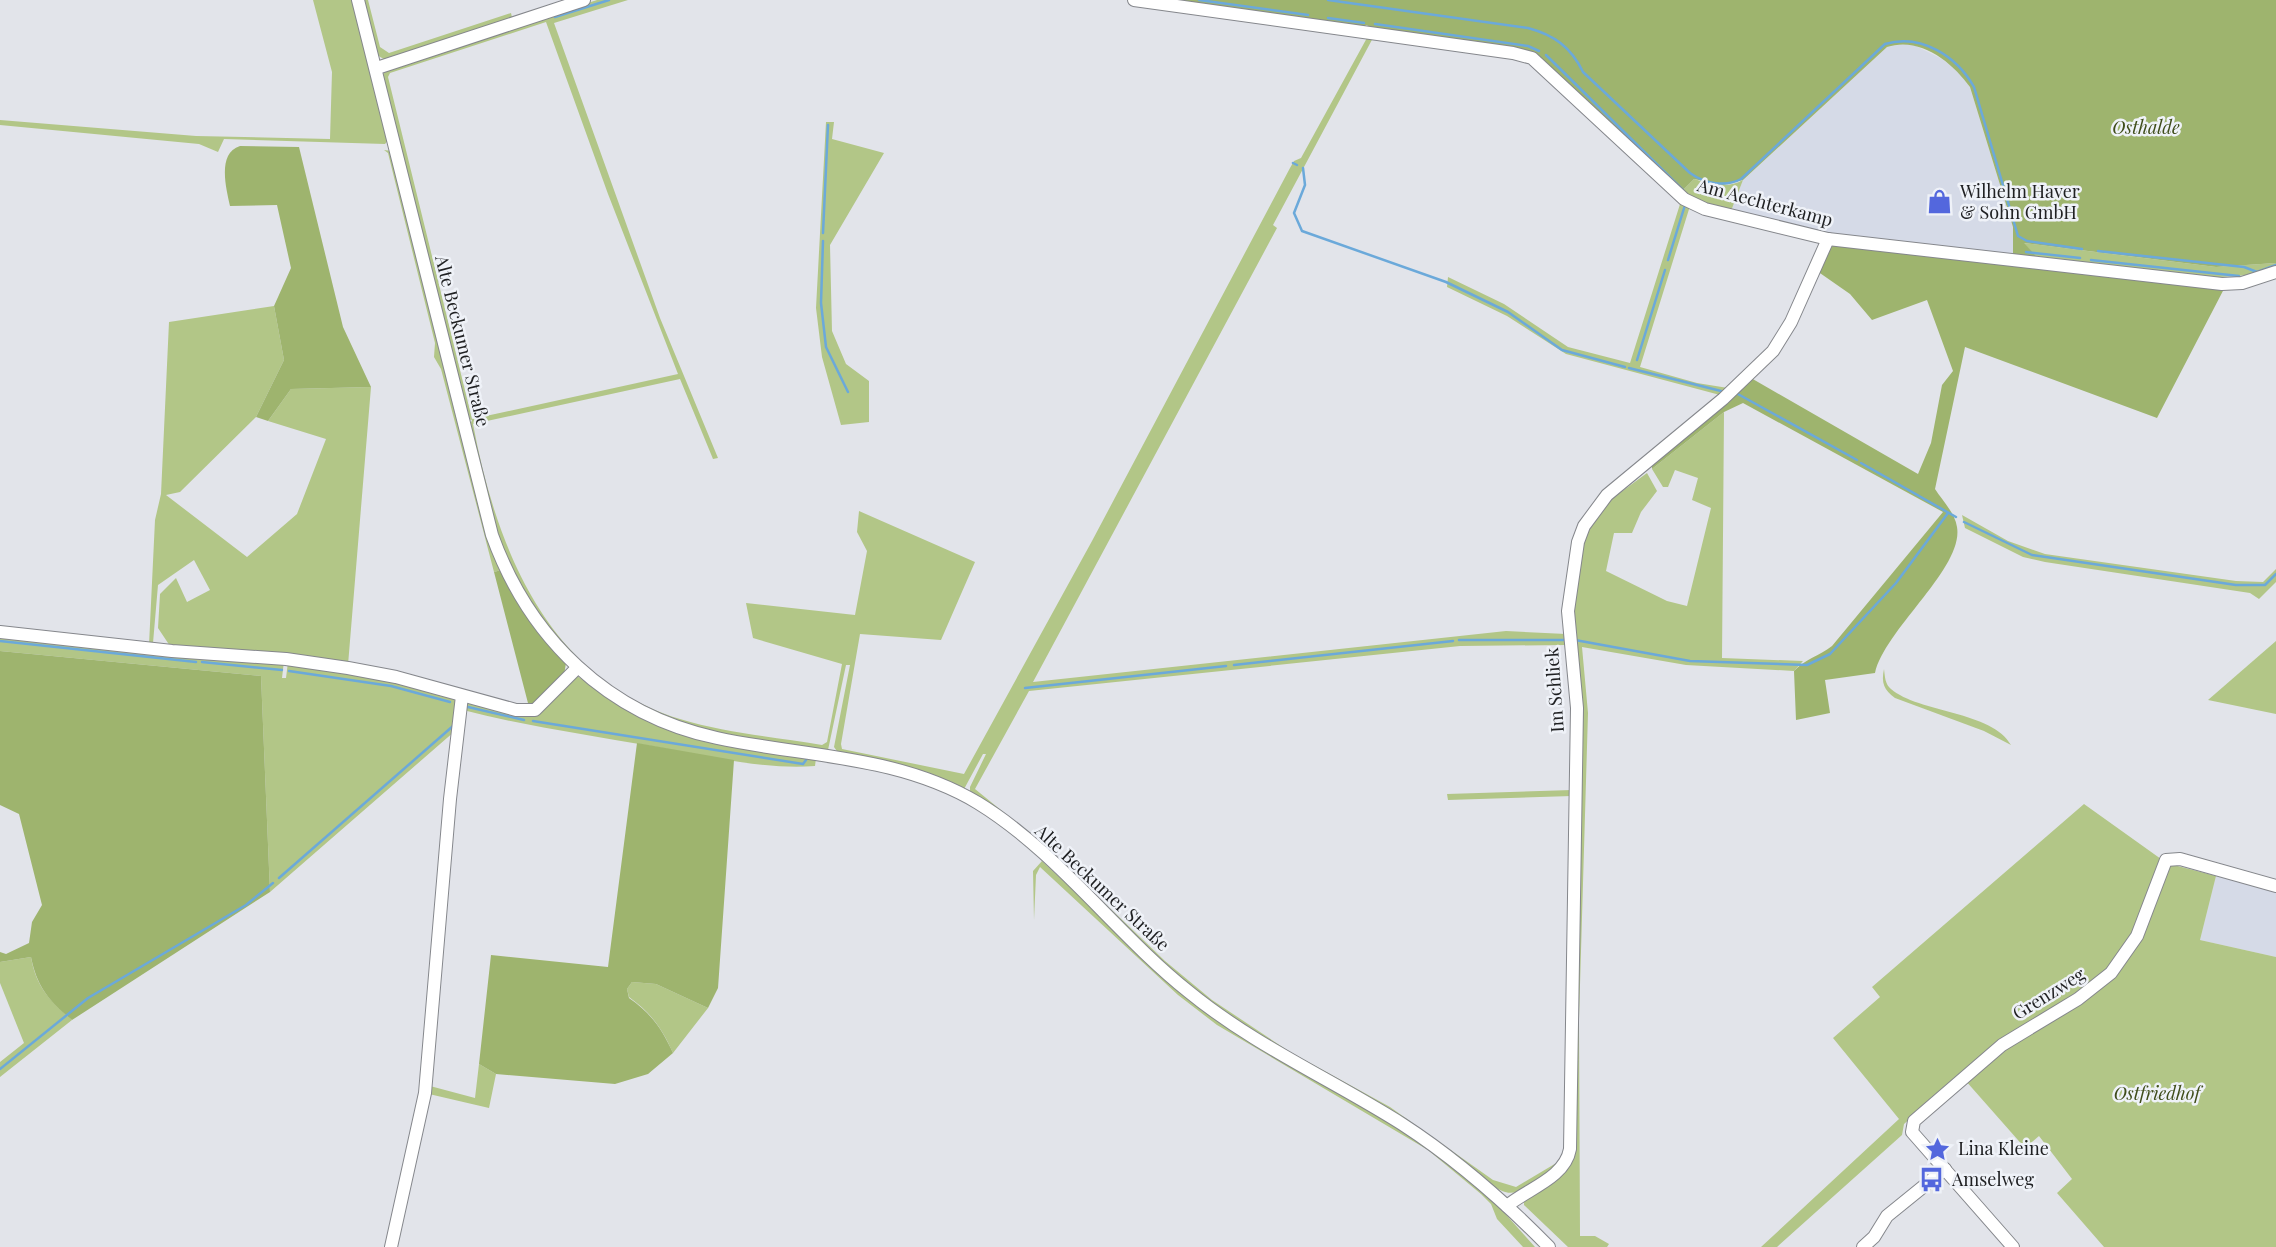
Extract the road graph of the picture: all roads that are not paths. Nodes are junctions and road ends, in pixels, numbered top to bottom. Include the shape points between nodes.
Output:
1 (358, 0) edge
2 (584, 0) edge
3 (1133, 0) edge
4 (377, 68) junction
5 (1828, 239) junction
6 (2276, 272) edge
7 (0, 632) edge
8 (577, 668) junction
9 (462, 696) junction
10 (2276, 886) edge
11 (1945, 1169) junction
12 (1507, 1206) junction
13 (1877, 1242) edge
14 (391, 1247) edge
15 (1549, 1247) edge
16 (1863, 1247) edge
17 (2013, 1247) edge

1 - 4 street, Alte Beckumer Straße
2 - 4 street
3 - 5 street, Am Aechterkamp via 1532,58 1684,199 1704,209
4 - 8 street, Alte Beckumer Straße via 492,536 518,595
5 - 6 street, Am Aechterkamp via 2222,284
5 - 12 street, Im Schliek via 1773,351 1607,495 1578,542 1568,611 1577,708 1570,1149 1560,1170
7 - 9 street via 286,659 396,677
8 - 9 street via 535,710 516,710
8 - 12 street, Alte Beckumer Straße via 638,711 674,726 716,738 876,764 963,795 1034,847 1187,991 1287,1061 1401,1124 1475,1176
9 - 14 street via 425,1093
10 - 11 street, Grenzweg via 2180,859 2166,860 2137,936 2111,973 1986,1057 1916,1119 1911,1127 1914,1135
11 - 13 street via 1886,1216
11 - 17 street
12 - 15 street, Alte Beckumer Straße
13 - 16 street

